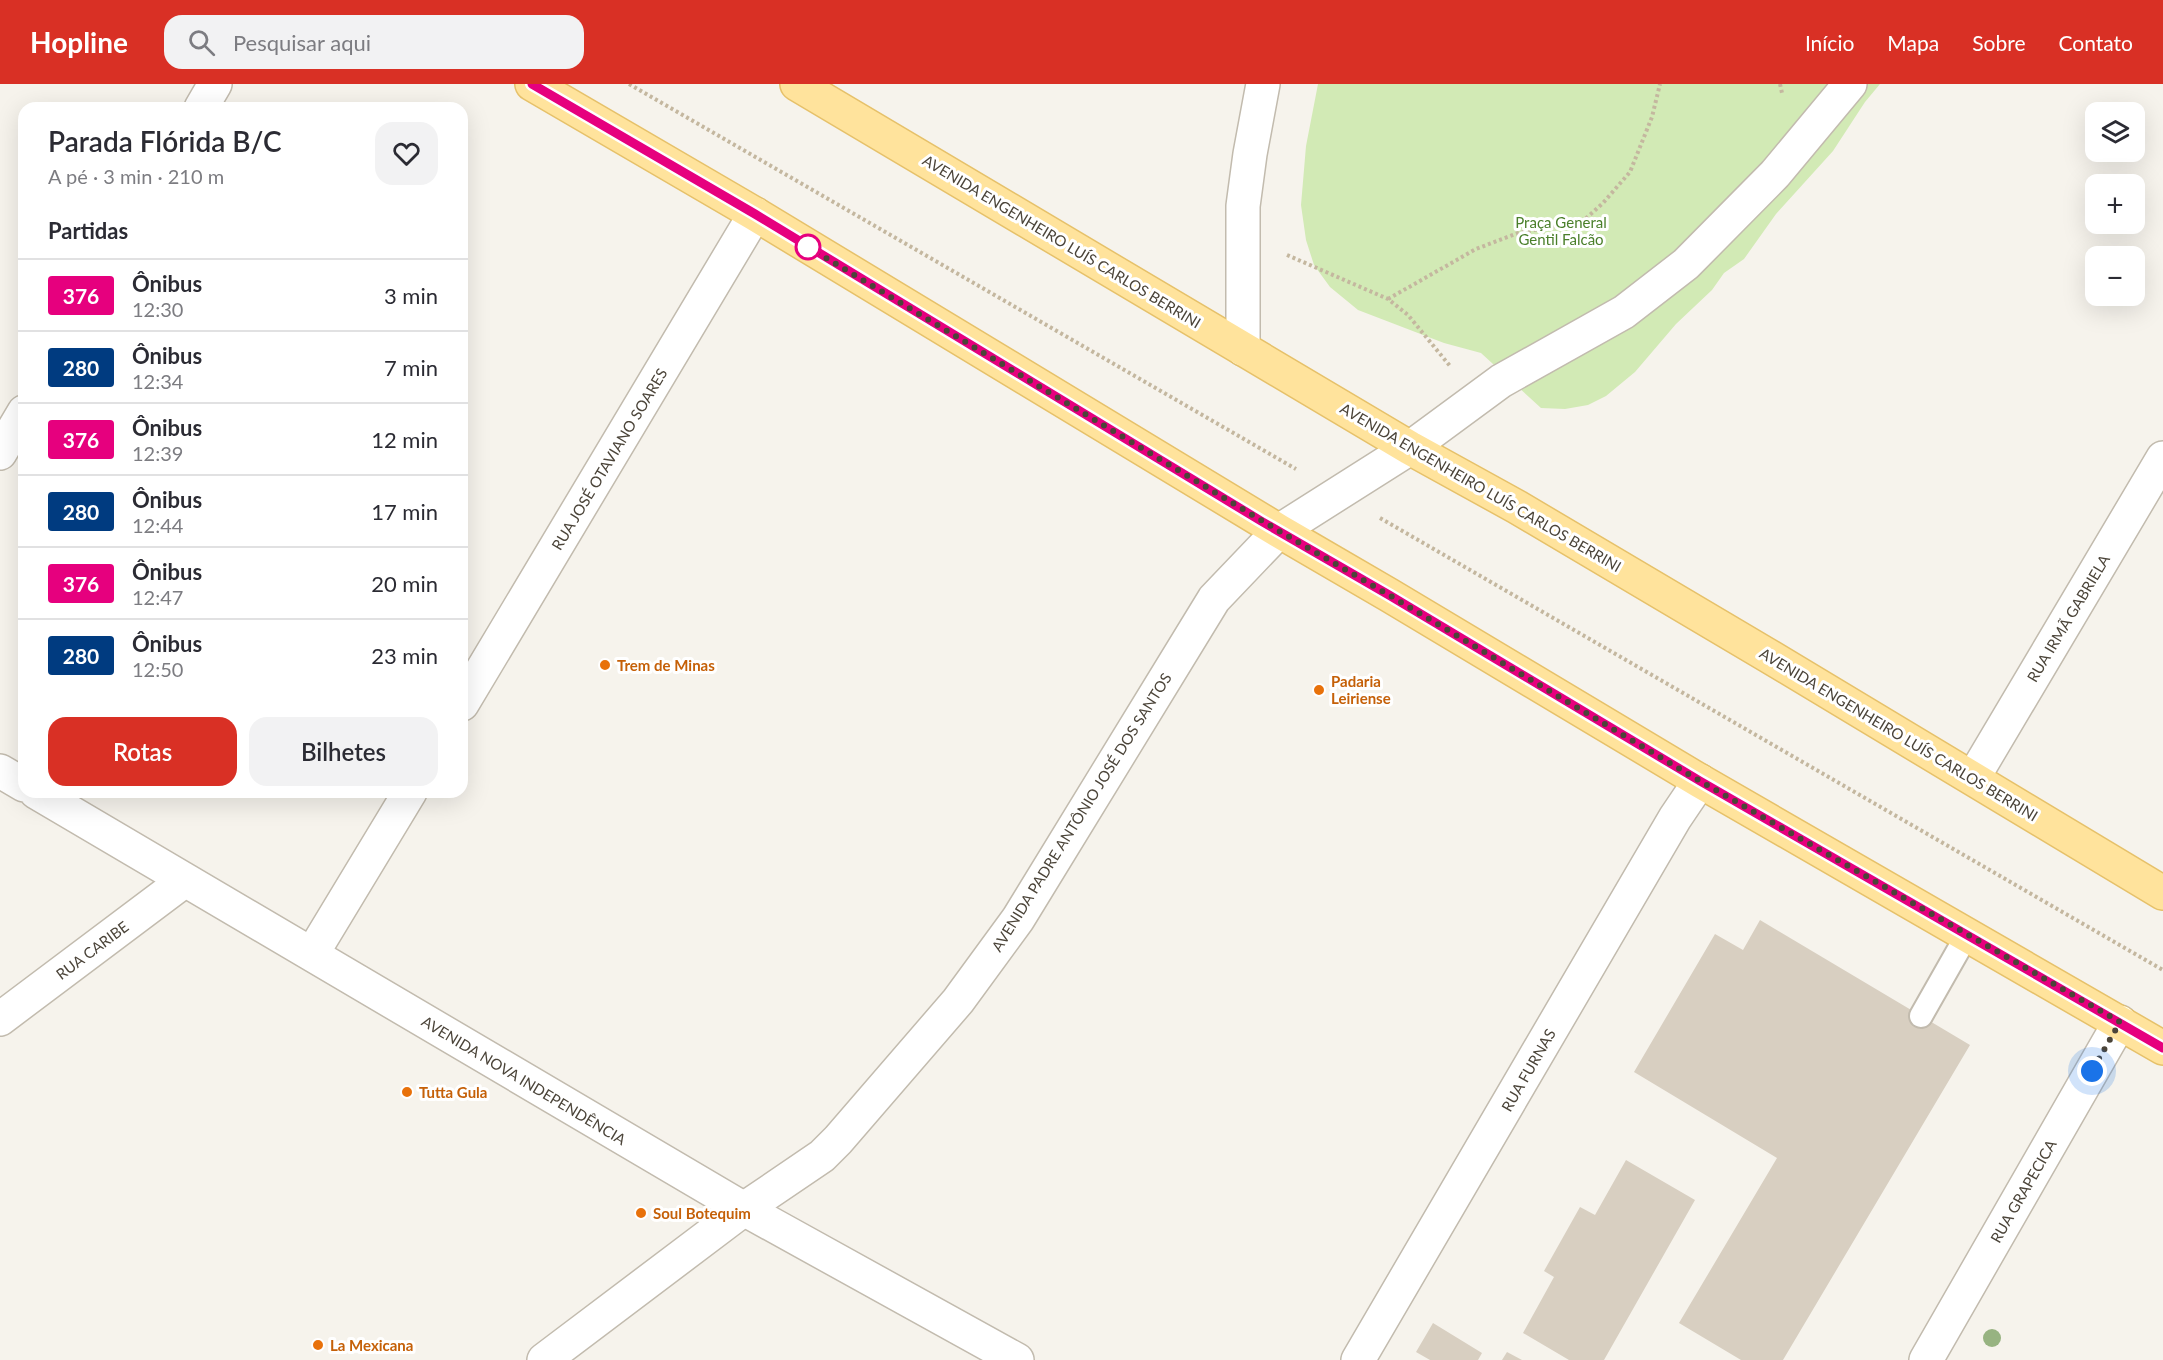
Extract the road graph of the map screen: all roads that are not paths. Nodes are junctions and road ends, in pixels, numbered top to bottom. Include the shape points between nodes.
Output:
1 (215, 84) edge
2 (532, 84) edge
3 (797, 84) edge
4 (1263, 84) edge
5 (1850, 84) edge
6 (204, 102) edge
7 (755, 214) junction
8 (1243, 349) junction
9 (18, 422) edge
10 (1410, 448) junction
11 (0, 453) edge
12 (2163, 458) edge
13 (1279, 531) junction
14 (468, 695) edge
15 (0, 771) edge
16 (1973, 778) junction
17 (1700, 781) junction
18 (18, 782) edge
19 (46, 798) edge
20 (406, 798) edge
21 (185, 880) junction
22 (2163, 893) edge
23 (1967, 935) junction
24 (312, 954) junction
25 (1920, 1016) dead end
26 (0, 1019) edge
27 (2120, 1022) junction
28 (2163, 1048) edge
29 (744, 1209) junction
30 (544, 1360) edge
31 (1017, 1360) edge
32 (1358, 1360) edge
33 (1926, 1360) edge

1 - 6 street
2 - 7 main road
3 - 8 main road, AVENIDA ENGENHEIRO LUÍS CARLOS BERRINI
4 - 8 street via 1243,206
5 - 10 street via 1775,174 1686,264 1624,312 1501,381
7 - 13 main road
7 - 14 street, RUA JOSÉ OTAVIANO SOARES
8 - 10 main road, AVENIDA ENGENHEIRO LUÍS CARLOS BERRINI
9 - 11 street
10 - 13 street
10 - 16 main road, AVENIDA ENGENHEIRO LUÍS CARLOS BERRINI via 1538,519
12 - 16 street, RUA IRMÃ GABRIELA
13 - 17 main road
13 - 29 street, AVENIDA PADRE ANTÔNIO JOSÉ DOS SANTOS via 1214,599 1018,919 958,1001 822,1156
15 - 18 street
16 - 22 main road, AVENIDA ENGENHEIRO LUÍS CARLOS BERRINI
17 - 23 main road
17 - 32 street, RUA FURNAS
19 - 21 street, AVENIDA NOVA INDEPENDÊNCIA
20 - 24 street
21 - 24 street, AVENIDA NOVA INDEPENDÊNCIA
21 - 26 street, RUA CARIBE
23 - 25 lane
23 - 27 main road
24 - 29 street, AVENIDA NOVA INDEPENDÊNCIA
27 - 28 main road
27 - 33 street, RUA GRAPECICA
29 - 30 street, AVENIDA PADRE ANTÔNIO JOSÉ DOS SANTOS
29 - 31 street, AVENIDA NOVA INDEPENDÊNCIA

